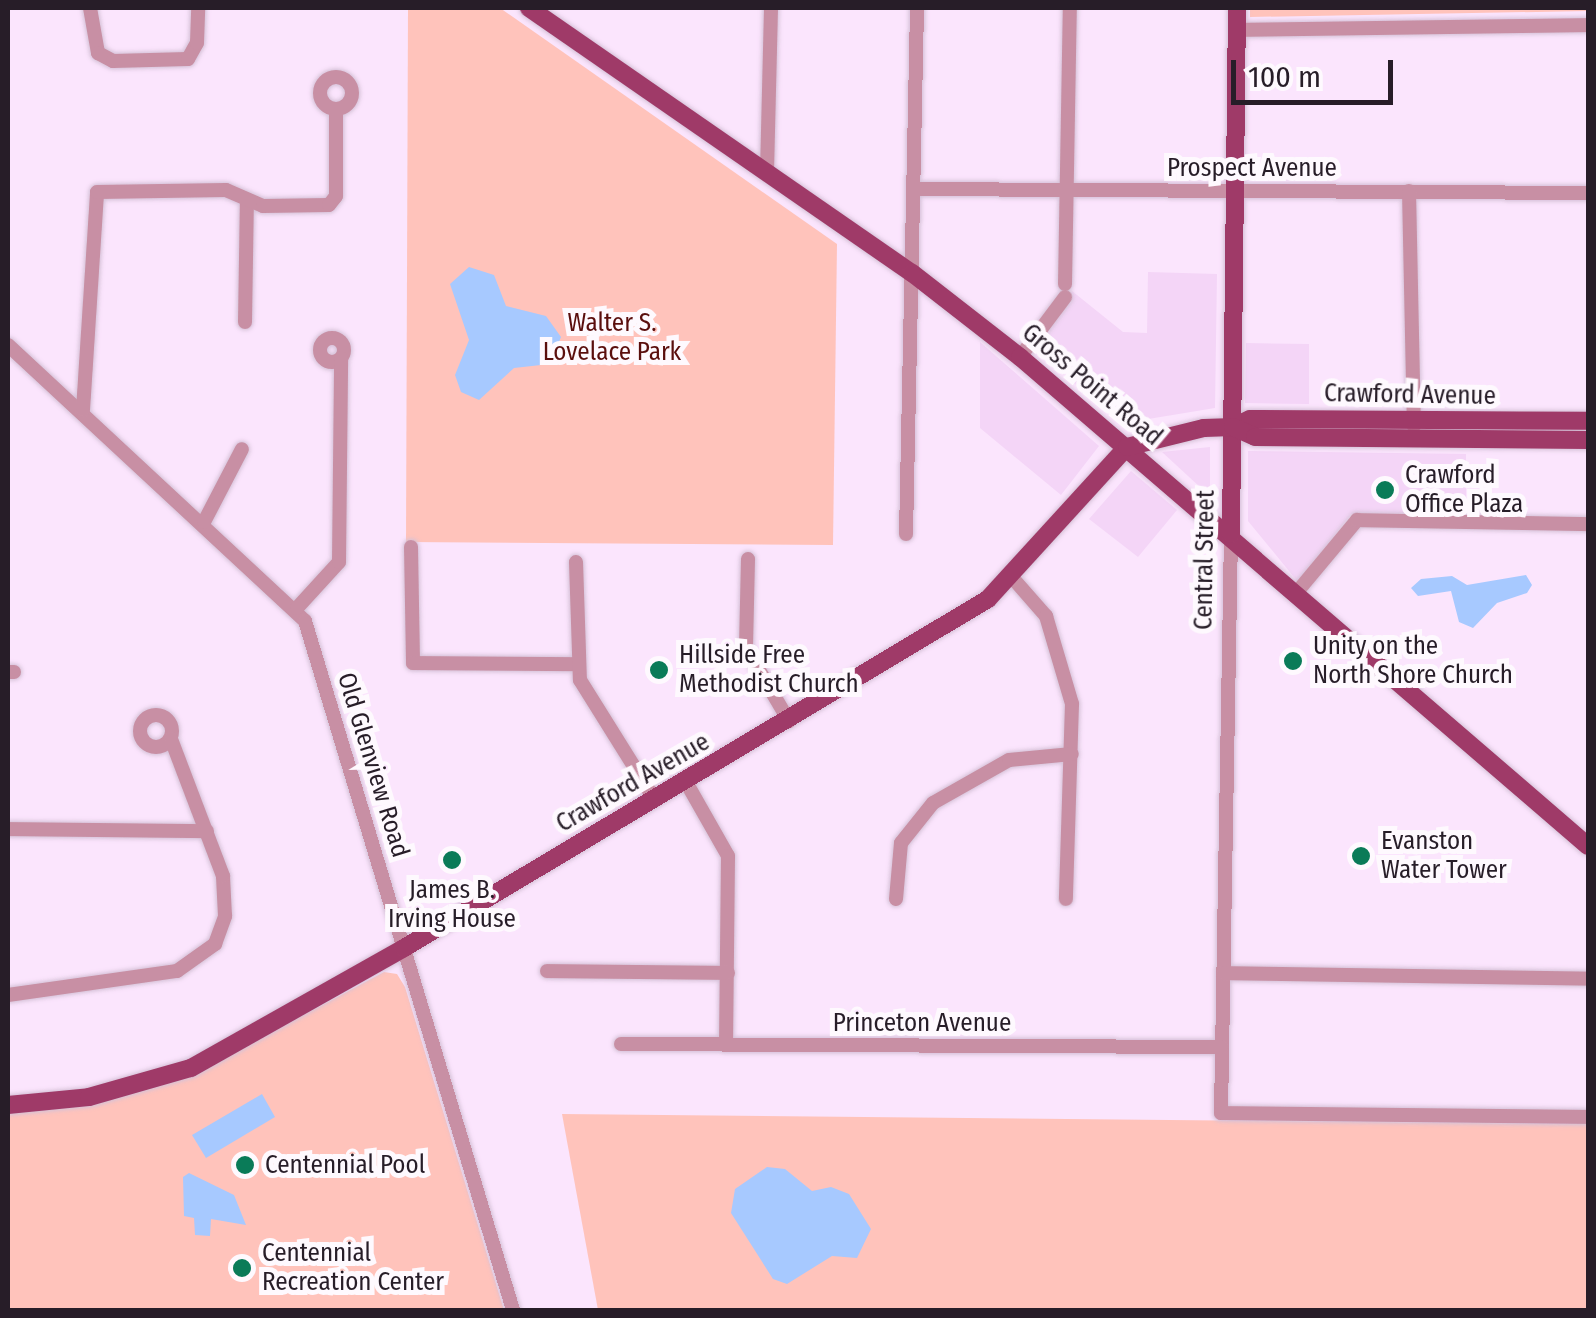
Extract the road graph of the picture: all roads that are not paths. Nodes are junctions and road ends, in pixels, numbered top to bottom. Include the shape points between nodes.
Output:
1 (90, 8) edge
2 (198, 8) edge
3 (529, 8) edge
4 (771, 8) edge
5 (918, 8) edge
6 (1070, 8) edge
7 (1237, 8) edge
8 (1588, 25) edge
9 (1237, 30) junction
10 (336, 109) dead end
11 (767, 172) junction
12 (914, 189) junction
13 (1067, 190) junction
14 (1234, 190) junction
15 (1409, 192) junction
16 (1588, 192) edge
17 (247, 201) junction
18 (912, 274) junction
19 (245, 322) dead end
20 (8, 345) edge
21 (1020, 357) junction
22 (341, 358) dead end
23 (83, 410) junction
24 (1588, 421) edge
25 (1232, 428) junction
26 (1414, 430) junction
27 (1588, 440) edge
28 (1126, 447) junction
29 (242, 449) dead end
30 (204, 522) junction
31 (1588, 524) edge
32 (906, 534) dead end
33 (1230, 534) junction
34 (411, 547) dead end
35 (748, 559) dead end
36 (576, 562) dead end
37 (1010, 574) junction
38 (1297, 592) junction
39 (297, 608) junction
40 (576, 664) junction
41 (789, 720) junction
42 (171, 739) dead end
43 (1072, 754) junction
44 (686, 782) junction
45 (654, 800) junction
46 (8, 829) edge
47 (207, 830) junction
48 (1588, 846) edge
49 (896, 898) dead end
50 (1066, 899) dead end
51 (404, 948) junction
52 (548, 971) dead end
53 (1224, 973) junction
54 (728, 974) junction
55 (1588, 979) edge
56 (8, 995) edge
57 (621, 1044) dead end
58 (726, 1045) junction
59 (1222, 1048) junction
60 (8, 1105) edge
61 (1588, 1116) edge
62 (513, 1310) edge

1 - 2 street via 101,57 181,60 196,50
3 - 11 main road, Gross Point Road
4 - 11 street
5 - 12 street
6 - 13 street
7 - 9 main road, Central Street
8 - 9 street
9 - 14 main road, Central Street
10 - 17 street via 334,202 270,207
11 - 18 main road, Gross Point Road
12 - 13 street, Prospect Avenue
12 - 18 street
13 - 14 street, Prospect Avenue
13 - 21 street via 1065,290
14 - 15 street, Prospect Avenue
14 - 25 main road, Central Street
15 - 16 street, Prospect Avenue
15 - 26 street
17 - 19 street
17 - 23 street via 226,190 97,192
18 - 21 main road, Gross Point Road
18 - 32 street
20 - 23 street, Old Glenview Road
21 - 28 main road, Gross Point Road
22 - 39 street via 340,555
23 - 30 street, Old Glenview Road
24 - 26 main road, Crawford Avenue
25 - 26 main road, Crawford Avenue via 1250,418
25 - 28 main road, Crawford Avenue via 1166,432
25 - 33 main road, Central Street
26 - 27 main road, Crawford Avenue
28 - 33 main road, Gross Point Road
28 - 37 main road, Crawford Avenue
29 - 30 street
30 - 39 street, Old Glenview Road
31 - 38 street via 1357,520
33 - 38 main road, Gross Point Road
33 - 53 street, Central Street
34 - 40 street via 412,663
35 - 41 street via 746,648
36 - 40 street
37 - 41 main road, Crawford Avenue via 988,599
37 - 43 street via 1046,616 1064,661
38 - 48 main road, Gross Point Road
39 - 51 street, Old Glenview Road via 316,651
40 - 45 street
41 - 44 main road, Crawford Avenue
42 - 47 street
43 - 49 street via 1009,760 933,803 901,843
43 - 50 street
44 - 45 main road, Crawford Avenue
44 - 54 street via 728,856
45 - 51 main road, Crawford Avenue
46 - 47 street
47 - 56 street via 226,902 221,932 206,955 176,971
51 - 60 main road, Crawford Avenue via 191,1068 89,1098
51 - 62 street, Old Glenview Road
52 - 54 street
53 - 55 street
53 - 59 street, Central Street
54 - 58 street
57 - 58 street, Princeton Avenue
58 - 59 street, Princeton Avenue
59 - 61 street, Central Street via 1221,1113

